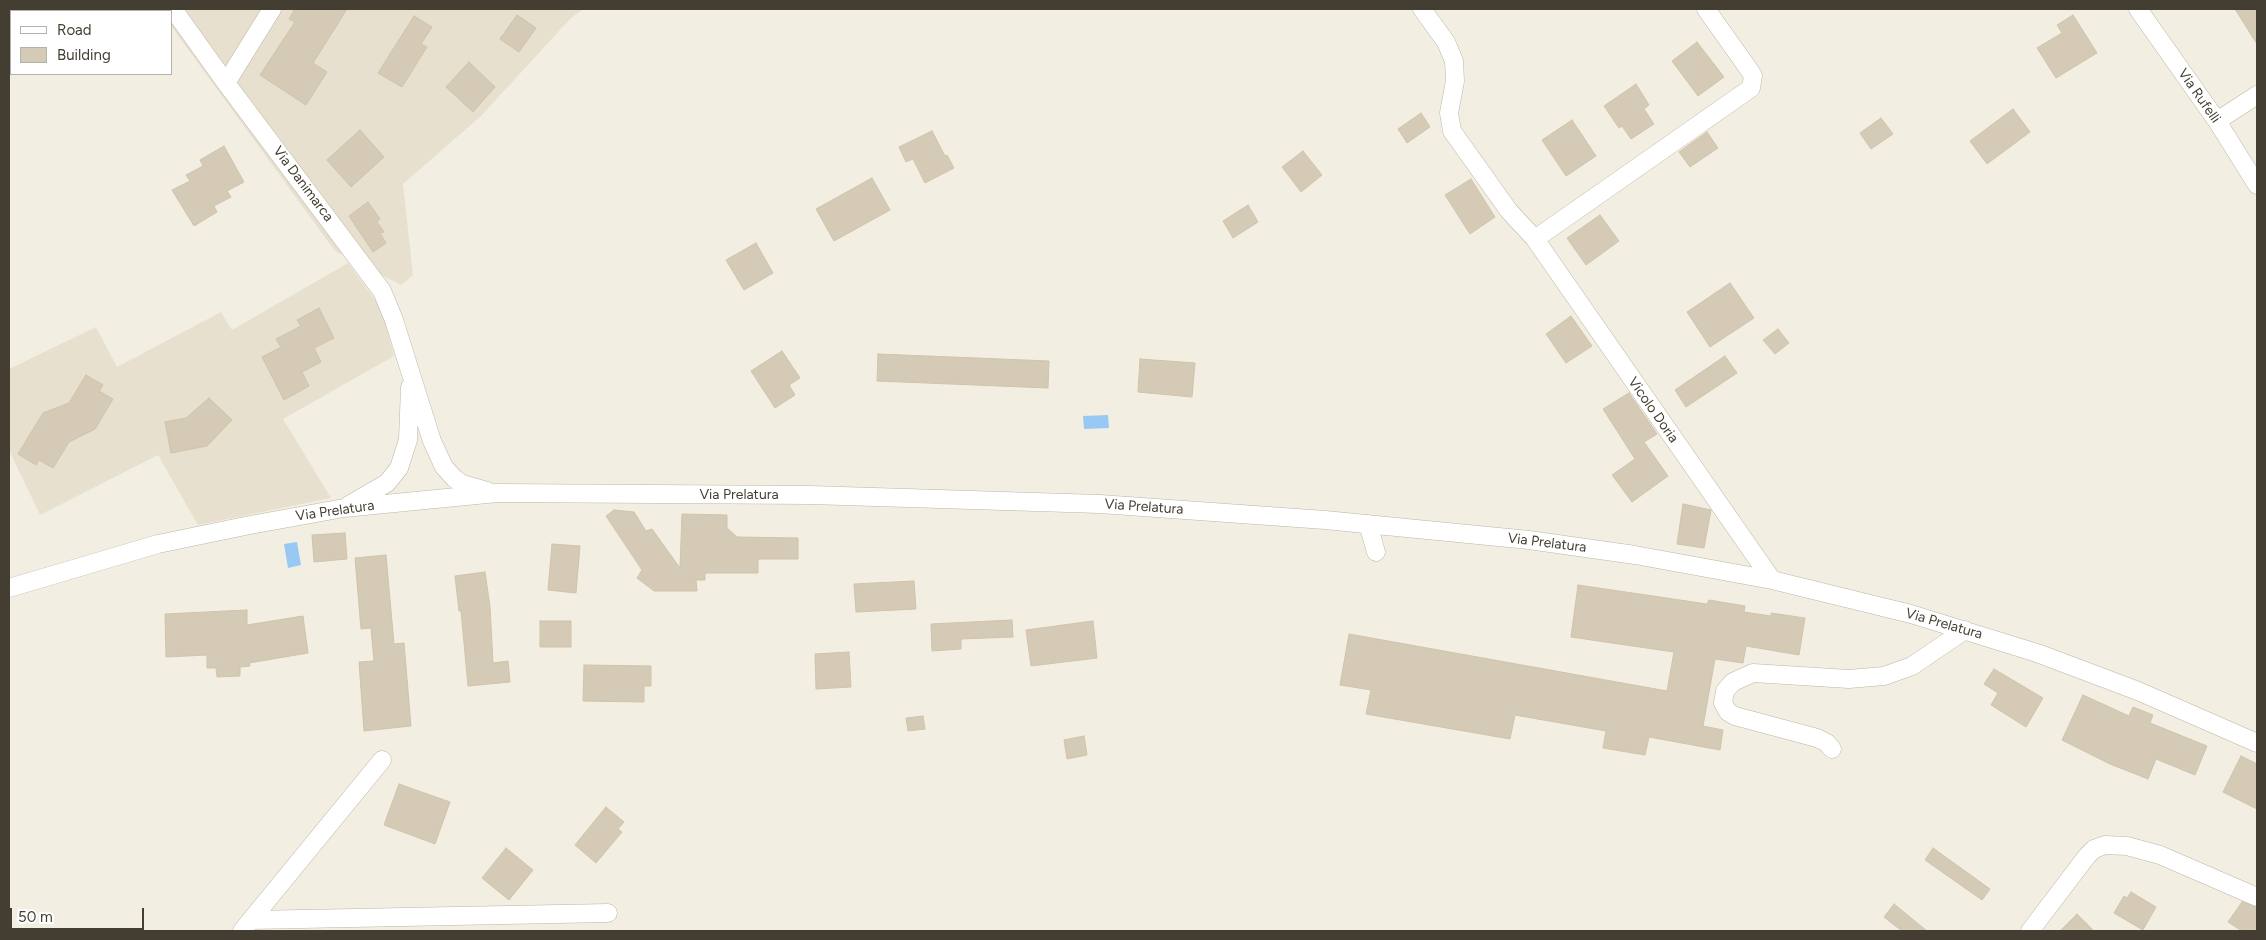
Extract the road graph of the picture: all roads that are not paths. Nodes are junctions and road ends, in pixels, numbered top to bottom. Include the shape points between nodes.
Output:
1 (173, 9) edge
2 (272, 9) edge
3 (1422, 9) edge
4 (1706, 9) edge
5 (2138, 9) edge
6 (226, 83) junction
7 (2257, 95) edge
8 (2218, 122) junction
9 (2257, 185) edge
10 (1535, 239) junction
11 (410, 371) junction
12 (497, 494) junction
13 (344, 508) junction
14 (1368, 524) junction
15 (1376, 552) dead end
16 (1772, 580) junction
17 (9, 588) edge
18 (1965, 630) junction
19 (2257, 743) edge
20 (1832, 749) dead end
21 (382, 760) dead end
22 (2257, 897) edge
23 (608, 913) dead end
24 (246, 925) edge
25 (2030, 931) edge

1 - 6 street, Via Danimarca
2 - 6 street
3 - 10 street, Vicolo Doria via 1446,42 1454,60 1455,81 1449,114 1452,131 1509,211
4 - 10 street via 1753,76 1751,88
5 - 8 street, Via Rufelli
6 - 11 street, Via Danimarca via 377,284 394,320
7 - 8 street
8 - 9 street, Via Rufelli
10 - 16 street, Vicolo Doria
11 - 12 street, Via Danimarca via 432,442 444,466 462,484
11 - 13 street, Via Danimarca via 408,440 399,468 384,485
12 - 13 street, Via Prelatura
12 - 14 street, Via Prelatura via 810,495 1090,504
13 - 17 street, Via Prelatura via 158,544
14 - 15 street
14 - 16 street, Via Prelatura via 1589,548
16 - 18 street, Via Prelatura
18 - 19 street, Via Prelatura via 2097,675
18 - 20 street via 1912,666 1884,676 1849,679 1753,673 1733,682 1725,691 1722,702 1735,716 1817,738
21 - 24 street
22 - 25 street via 2160,855 2127,846 2105,845 2087,856
23 - 24 street

